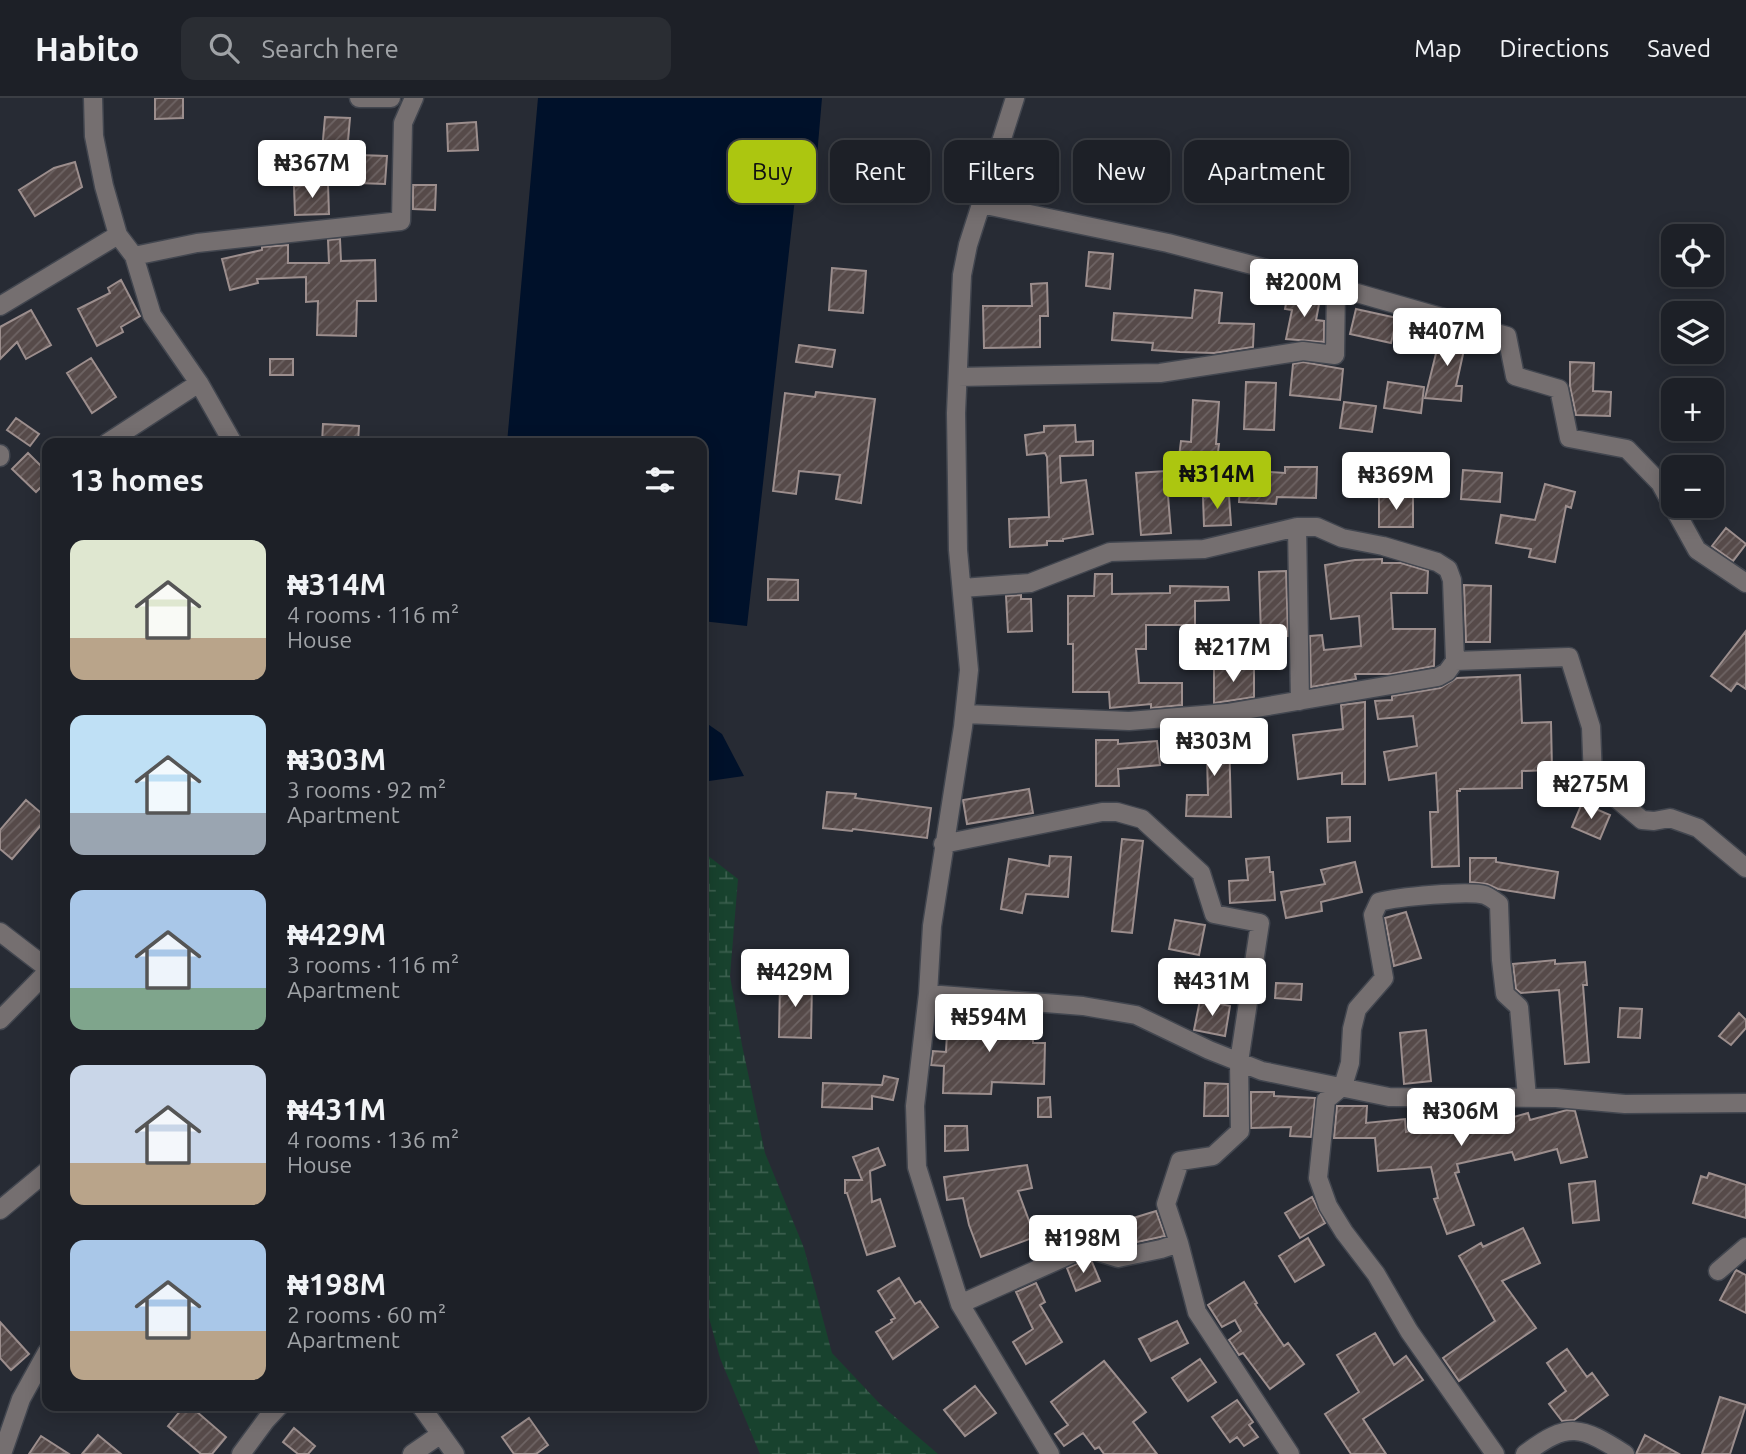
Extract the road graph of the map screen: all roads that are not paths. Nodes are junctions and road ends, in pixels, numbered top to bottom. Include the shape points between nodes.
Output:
1 (93, 98) edge
2 (359, 98) edge
3 (391, 98) edge
4 (414, 98) edge
5 (1015, 98) edge
6 (981, 204) junction
7 (118, 235) junction
8 (134, 256) junction
9 (1336, 287) junction
10 (0, 306) edge
11 (958, 377) junction
12 (199, 383) junction
13 (115, 438) edge
14 (230, 438) edge
15 (1297, 527) junction
16 (1746, 583) edge
17 (962, 588) junction
18 (1455, 661) junction
19 (1300, 701) junction
20 (965, 714) junction
21 (943, 844) junction
22 (1746, 868) edge
23 (0, 932) edge
24 (42, 966) edge
25 (42, 975) edge
26 (928, 994) junction
27 (0, 1020) edge
28 (1239, 1062) junction
29 (1343, 1086) junction
30 (1527, 1097) junction
31 (1746, 1103) edge
32 (42, 1175) edge
33 (0, 1210) edge
34 (1180, 1243) junction
35 (1746, 1247) edge
36 (1718, 1270) dead end
37 (960, 1304) junction
38 (42, 1361) edge
39 (274, 1411) edge
40 (425, 1411) edge
41 (442, 1434) junction
42 (2, 1454) edge
43 (241, 1454) edge
44 (412, 1454) edge
45 (455, 1454) edge
46 (1051, 1454) edge
47 (1290, 1454) edge
48 (1495, 1454) edge
49 (1525, 1454) edge
50 (1625, 1454) edge

1 - 7 street via 94,136
2 - 3 street
4 - 8 street via 403,123 401,221 197,243
5 - 6 street
6 - 9 street via 1168,243
6 - 11 street via 962,275
7 - 8 street
7 - 10 street
8 - 12 street via 152,315
9 - 11 street via 1335,355 1303,351 1160,373
9 - 16 street via 1507,336 1514,376 1559,389 1569,438 1627,449 1660,483 1697,550
11 - 17 street
12 - 13 street
12 - 14 street
15 - 17 street via 1204,549 1110,552 1030,583
15 - 18 street via 1317,527 1448,569
15 - 19 street
17 - 20 street via 969,670
18 - 19 street via 1438,677
18 - 22 street via 1569,657 1591,727 1593,779 1642,820 1679,820 1698,828
19 - 20 street via 1129,721
20 - 21 street
21 - 26 street
21 - 28 street via 1102,812 1142,819 1201,873 1214,914 1260,923
23 - 24 street
25 - 27 street
26 - 28 street via 1083,1006 1136,1015
26 - 37 street via 915,1106 918,1167
28 - 29 street via 1262,1071
28 - 34 street via 1240,1131 1213,1156 1180,1161 1173,1182 1166,1204
29 - 30 street via 1389,1097
29 - 30 street via 1357,1009 1384,978 1373,915 1379,902 1396,897 1483,895 1499,904 1505,994 1519,1007
29 - 48 street via 1326,1100 1318,1178 1328,1206
30 - 31 street via 1625,1104
32 - 33 street
34 - 37 street via 1118,1258 1085,1248
34 - 47 street via 1197,1312
35 - 36 street
37 - 46 street
38 - 42 street via 21,1399
39 - 43 street
40 - 41 street
41 - 44 street
41 - 45 street
49 - 50 street via 1547,1437 1573,1429

